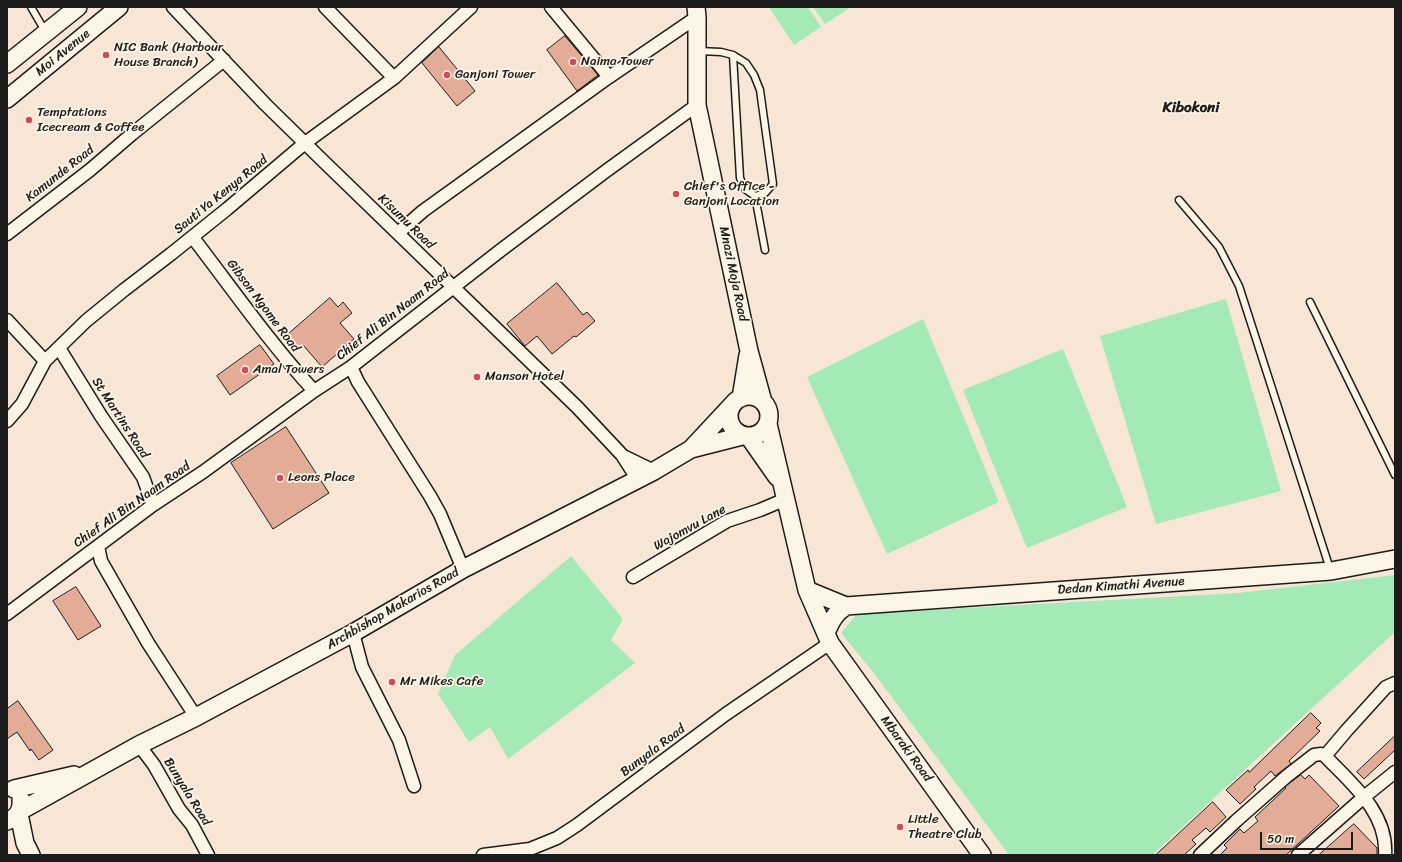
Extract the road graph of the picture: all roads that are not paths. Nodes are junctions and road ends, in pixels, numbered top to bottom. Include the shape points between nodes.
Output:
1 (31, 7) edge
2 (78, 7) edge
3 (119, 7) edge
4 (173, 7) edge
5 (325, 7) edge
6 (471, 7) edge
7 (551, 7) edge
8 (697, 12) edge
9 (46, 32) junction
10 (697, 50) junction
11 (733, 54) junction
12 (224, 60) junction
13 (7, 64) edge
14 (609, 76) junction
15 (394, 78) junction
16 (7, 99) edge
17 (697, 105) junction
18 (305, 143) junction
19 (755, 196) junction
20 (1179, 200) dead end
21 (398, 233) junction
22 (7, 234) edge
23 (195, 235) junction
24 (765, 250) dead end
25 (453, 287) junction
26 (1310, 302) dead end
27 (7, 320) edge
28 (59, 348) junction
29 (749, 351) junction
30 (45, 361) junction
31 (351, 367) junction
32 (314, 391) junction
33 (736, 401) junction
34 (763, 402) junction
35 (7, 421) edge
36 (768, 424) junction
37 (746, 436) junction
38 (691, 449) junction
39 (622, 456) junction
40 (654, 471) junction
41 (1395, 475) edge
42 (638, 480) junction
43 (784, 491) junction
44 (153, 505) junction
45 (98, 546) junction
46 (1395, 559) edge
47 (463, 569) junction
48 (1331, 571) junction
49 (633, 577) dead end
50 (807, 590) junction
51 (846, 606) junction
52 (7, 614) edge
53 (353, 633) junction
54 (828, 638) junction
55 (1395, 683) edge
56 (196, 717) junction
57 (139, 745) junction
58 (1325, 756) junction
59 (95, 770) junction
60 (1395, 772) edge
61 (414, 786) dead end
62 (11, 788) edge
63 (1364, 797) junction
64 (13, 817) edge
65 (28, 849) edge
66 (531, 852) edge
67 (208, 855) edge
68 (483, 855) edge
69 (982, 855) edge
70 (1200, 855) edge
71 (1298, 855) edge
72 (1385, 855) edge

1 - 9 lane
2 - 9 street, Moi Avenue
3 - 16 street, Moi Avenue
4 - 12 street, Kisumu Road
5 - 15 street
6 - 15 street, Sauti Ya Kenya Road
7 - 14 street
8 - 10 street, Mnazi Moja Road
8 - 14 street
9 - 13 street, Moi Avenue
10 - 11 lane
10 - 17 street, Mnazi Moja Road
11 - 19 lane via 740,178 745,189
11 - 19 lane via 746,64 760,90 773,184 765,193
12 - 18 street, Kisumu Road
12 - 22 street, Kamunde Road
14 - 21 street via 423,211
15 - 18 street, Sauti Ya Kenya Road
17 - 25 street, Chief Ali Bin Naam Road
17 - 29 street, Mnazi Moja Road
18 - 21 street, Kisumu Road
18 - 23 street, Sauti Ya Kenya Road
19 - 24 lane
20 - 48 lane via 1219,247 1239,286
21 - 25 street, Kisumu Road
23 - 28 street, Sauti Ya Kenya Road via 105,305
23 - 32 street, Gibson Ngome Road via 194,238 263,330
25 - 31 street, Chief Ali Bin Naam Road
25 - 39 street, Kisumu Road via 577,407
26 - 41 lane
27 - 30 street
28 - 30 street, Sauti Ya Kenya Road
28 - 44 street, St Martins Road via 142,477
29 - 33 street
29 - 34 street, Mnazi Moja Road
30 - 35 street, Sauti Ya Kenya Road via 22,404
31 - 32 street, Chief Ali Bin Naam Road
31 - 47 street via 440,514
32 - 44 street, Chief Ali Bin Naam Road
33 - 34 street via 749,396 757,397
33 - 37 street via 728,417 732,428
33 - 38 street
34 - 36 street via 770,416
36 - 37 street via 757,435
36 - 43 street
37 - 38 street
37 - 43 street
38 - 40 street, Archbishop Makarios Road
39 - 40 street, Kisumu Road
39 - 42 street, Kisumu Road
40 - 42 street, Archbishop Makarios Road
42 - 47 street, Archbishop Makarios Road
43 - 49 street, Wajomvu Lane via 760,510 727,521
43 - 50 street
44 - 45 street, Chief Ali Bin Naam Road
45 - 52 street, Chief Ali Bin Naam Road
45 - 56 street via 101,562 148,643
46 - 48 street, Dedan Kimathi Avenue
47 - 53 street, Archbishop Makarios Road
48 - 51 street, Dedan Kimathi Avenue
50 - 51 street, Dedan Kimathi Avenue
50 - 54 street
51 - 54 street via 832,618
53 - 56 street, Archbishop Makarios Road
53 - 61 street via 362,667 399,740
54 - 66 street, Bunyala Road via 577,826
54 - 69 street, Mbaraki Road
55 - 58 street via 1386,687
56 - 57 street, Archbishop Makarios Road
57 - 59 street, Archbishop Makarios Road
57 - 67 street, Bunyala Road via 154,765 179,809 192,825
58 - 63 street
58 - 70 street via 1314,755 1287,776
59 - 62 street, Archbishop Makarios Road
59 - 64 street, Archbishop Makarios Road
60 - 63 street
62 - 64 street via 20,797 21,806
63 - 71 street
63 - 72 street via 1378,820 1386,844
64 - 65 street
66 - 68 street, Bunyala Road

